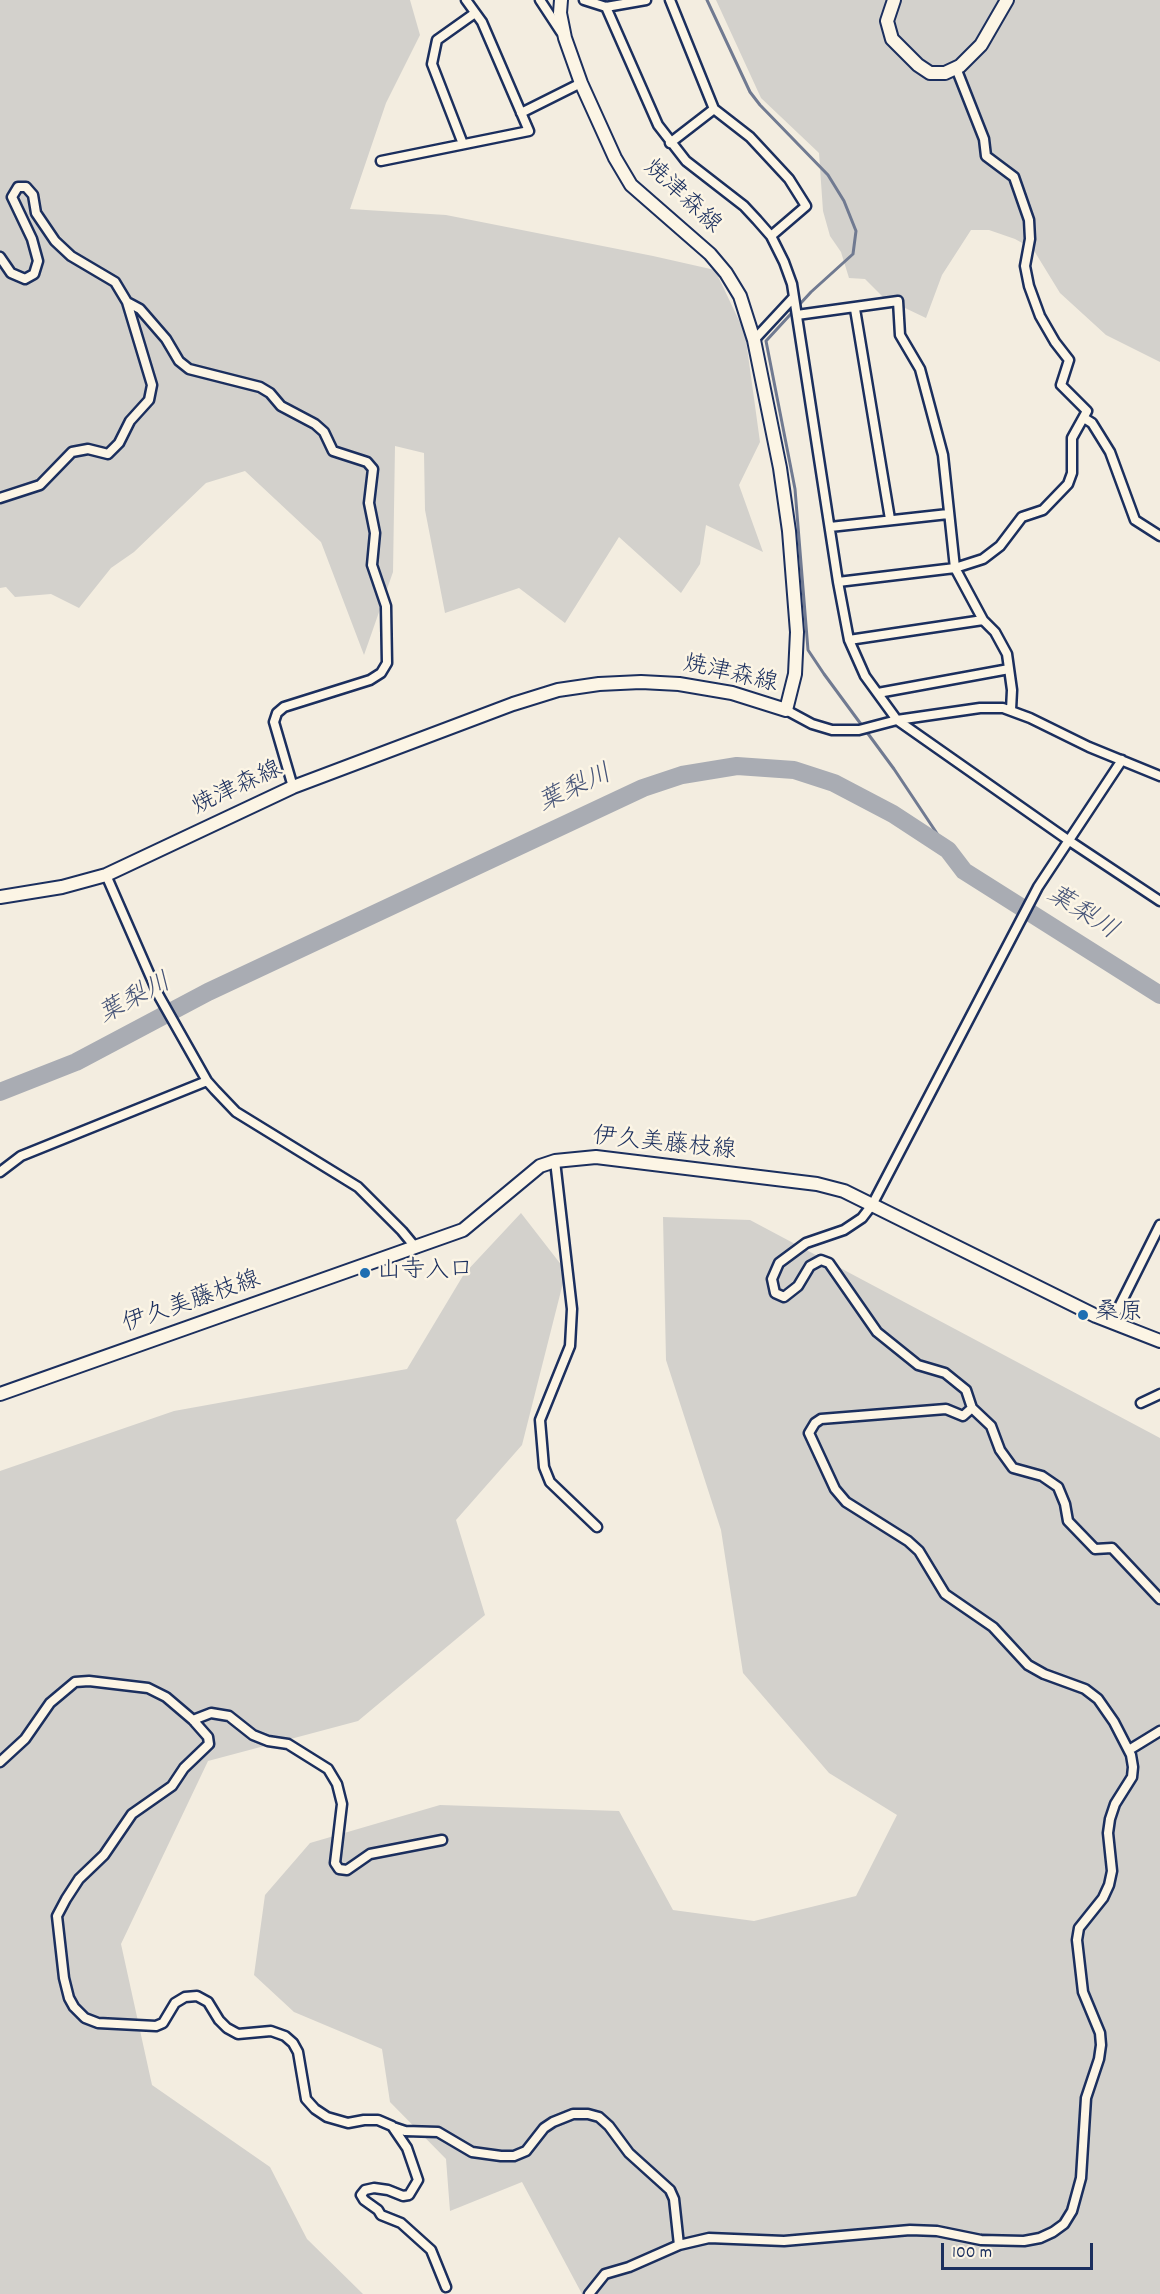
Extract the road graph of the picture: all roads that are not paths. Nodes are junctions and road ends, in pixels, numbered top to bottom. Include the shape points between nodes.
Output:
1 (466, 0) edge
2 (540, 0) edge
3 (561, 0) edge
4 (584, 0) edge
5 (646, 0) edge
6 (670, 0) edge
7 (894, 0) edge
8 (1007, 0) edge
9 (606, 7) junction
10 (475, 13) junction
11 (565, 38) junction
12 (956, 68) junction
13 (582, 83) junction
14 (714, 109) junction
15 (521, 113) junction
16 (670, 143) junction
17 (463, 144) junction
18 (381, 162) dead end
19 (771, 236) junction
20 (0, 257) edge
21 (793, 298) junction
22 (127, 302) junction
23 (855, 309) junction
24 (796, 315) junction
25 (754, 340) junction
26 (1084, 418) junction
27 (0, 498) edge
28 (948, 514) junction
29 (890, 519) junction
30 (830, 527) junction
31 (1160, 536) edge
32 (954, 568) junction
33 (838, 582) junction
34 (983, 620) junction
35 (849, 640) junction
36 (1009, 669) junction
37 (878, 693) junction
38 (786, 710) junction
39 (1011, 710) junction
40 (897, 720) junction
41 (1122, 760) junction
42 (1160, 776) edge
43 (293, 787) junction
44 (1068, 840) junction
45 (106, 875) junction
46 (0, 897) edge
47 (1160, 901) edge
48 (207, 1081) junction
49 (555, 1161) junction
50 (0, 1172) edge
51 (872, 1204) junction
52 (1160, 1226) edge
53 (416, 1248) junction
54 (1111, 1323) junction
55 (1160, 1341) edge
56 (0, 1394) edge
57 (1160, 1394) edge
58 (1141, 1403) dead end
59 (972, 1408) junction
60 (597, 1527) dead end
61 (1160, 1599) edge
62 (193, 1720) junction
63 (1160, 1731) edge
64 (1129, 1750) junction
65 (0, 1762) edge
66 (442, 1840) dead end
67 (392, 2126) junction
68 (679, 2245) junction
69 (446, 2287) dead end
70 (589, 2294) edge

1 - 10 street
2 - 11 street
3 - 11 main road, 焼津森線
4 - 9 street
5 - 9 street
6 - 14 street
7 - 12 main road via 887,21 892,39 930,74
8 - 12 main road via 981,45
9 - 16 street via 649,107
10 - 15 street
10 - 17 street via 437,40 432,64
11 - 13 main road, 焼津森線
12 - 26 street via 984,139 986,156 1014,177 1029,220 1025,266 1029,285 1040,316 1069,360 1060,385 1087,411
13 - 15 street
13 - 25 main road, 焼津森線 via 615,158 632,185 726,273 740,296
14 - 16 street
14 - 19 street via 750,137 789,179 806,206
15 - 17 street via 529,131
16 - 19 street via 686,161 744,206
17 - 18 street
19 - 21 street via 792,284
20 - 22 street via 11,273 25,279 34,274 38,261 32,239 12,197 18,187 26,187 33,195 36,213 55,241 70,256 116,282
21 - 24 street
21 - 25 street
22 - 27 street via 152,385 149,400 108,454 88,449 72,452 40,485
22 - 43 street via 140,309 189,369 260,387 281,406 315,424 324,432 333,451 367,462 374,470 369,503 375,533 372,565 386,606 387,663 370,680 284,706 277,713 274,722
23 - 24 street
23 - 28 street via 898,301 900,335 920,369 943,455
23 - 29 street
24 - 30 street
25 - 38 main road, 焼津森線 via 789,531 796,632 795,674
26 - 31 street via 1096,428 1110,452 1135,520
26 - 32 street via 1072,438 1072,472 1063,489 1043,510 1022,518 1000,546 983,559
28 - 29 street
28 - 32 street
29 - 30 street
30 - 33 street
32 - 33 street
32 - 34 street
33 - 35 street
34 - 35 street
34 - 36 street via 1007,654
35 - 37 street via 865,676
36 - 37 street
36 - 39 street
37 - 40 street
38 - 40 street via 831,730 859,730
38 - 43 main road, 焼津森線 via 732,693 679,684 599,684 558,690
39 - 40 street via 980,708
39 - 41 street
40 - 44 street
41 - 42 street
41 - 44 street
43 - 45 main road, 焼津森線
44 - 47 street
44 - 51 street via 1019,921
45 - 46 main road, 焼津森線
45 - 48 street via 159,996
48 - 50 street via 21,1156
48 - 53 street via 236,1112 358,1188
49 - 51 main road, 伊久美藤枝線 via 596,1157 817,1184
49 - 53 main road, 伊久美藤枝線 via 524,1177 463,1230
49 - 60 street via 572,1309 570,1346 540,1420 544,1467 550,1482
51 - 54 main road, 伊久美藤枝線
51 - 59 street via 862,1218 844,1230 806,1243 779,1263 772,1280 775,1293 784,1297 798,1286 810,1266 821,1260 829,1263 877,1332 918,1365 945,1372 966,1390
52 - 54 street
53 - 56 main road, 伊久美藤枝線
54 - 55 main road, 伊久美藤枝線
57 - 58 street
59 - 61 street via 990,1426 1013,1468 1042,1476 1058,1487 1068,1521 1095,1549 1112,1548
59 - 64 street via 963,1416 946,1410 822,1419 809,1433 846,1502 908,1541 919,1551 945,1594 993,1626 1028,1665 1085,1689 1098,1699
62 - 65 street via 166,1697 148,1688 75,1682 50,1703 25,1739
62 - 66 street via 211,1713 229,1716 253,1735 288,1744 328,1769 342,1804 335,1863 339,1869 347,1870 370,1854
62 - 67 street via 208,1737 208,1744 172,1786 132,1814 104,1855 79,1879 57,1916 69,1998 85,2018 98,2023 147,2026 163,2023 175,2003 197,1996 208,2002 219,2020 238,2034 271,2031 293,2043 306,2099 315,2109 348,2123 378,2120
63 - 64 street
64 - 68 street via 1132,1777 1110,1818 1109,1885 1079,1928 1077,1940 1083,1992 1101,2045 1086,2098 1081,2178 1064,2224 1040,2238 1024,2241 981,2240 910,2230 784,2241 709,2238
67 - 68 street via 405,2131 438,2132 472,2152 514,2156 526,2151 553,2122 573,2114 598,2117 629,2153 670,2190
67 - 69 street via 407,2148 418,2180 409,2195 374,2188 362,2195 381,2215 400,2223 431,2250
68 - 70 street via 605,2274

